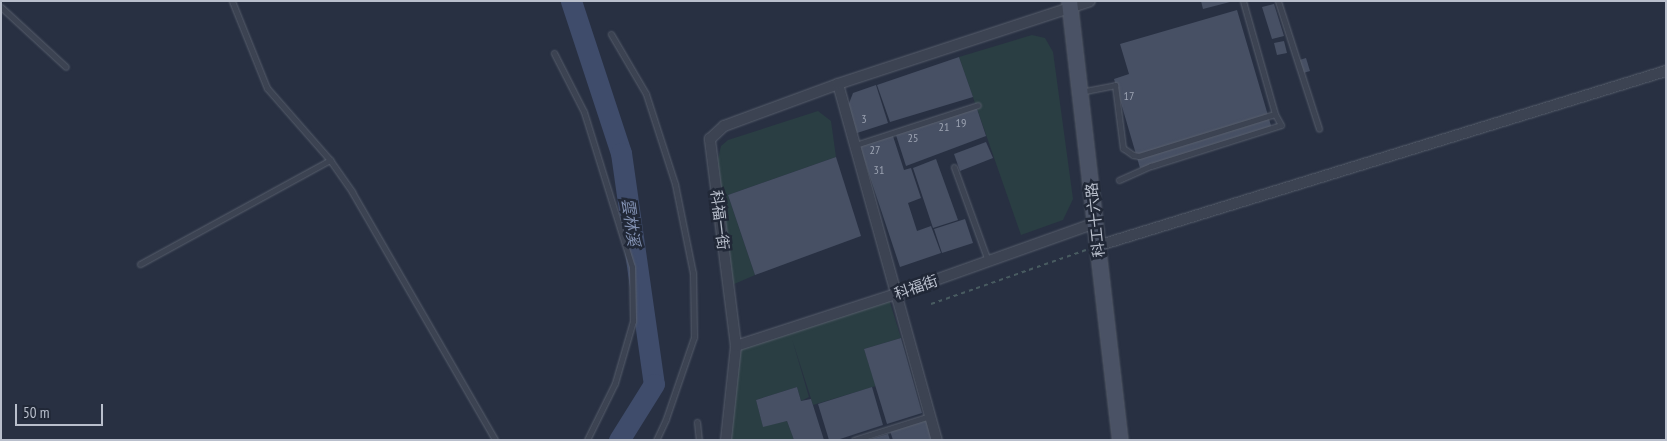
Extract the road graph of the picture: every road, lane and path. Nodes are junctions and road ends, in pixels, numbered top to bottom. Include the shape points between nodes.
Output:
1 (232, 1) edge
2 (1090, 1) edge
3 (1243, 1) edge
4 (1278, 1) edge
5 (1069, 5) edge
6 (1, 7) edge
7 (611, 34) dead end
8 (554, 53) dead end
9 (66, 67) dead end
10 (1666, 71) edge
11 (838, 84) junction
12 (1080, 92) junction
13 (978, 105) dead end
14 (1275, 114) junction
15 (1319, 129) dead end
16 (855, 145) junction
17 (330, 160) junction
18 (954, 167) dead end
19 (1119, 180) dead end
20 (1095, 223) junction
21 (1097, 246) junction
22 (988, 261) junction
23 (140, 264) dead end
24 (896, 294) junction
25 (931, 304) dead end
26 (736, 346) junction
27 (931, 416) junction
28 (697, 422) dead end
29 (495, 440) edge
30 (587, 440) edge
31 (656, 440) edge
32 (698, 440) edge
33 (726, 440) edge
34 (854, 440) edge
35 (937, 440) edge
36 (1120, 440) edge

1 - 17 lane via 267,88
2 - 5 street, 科福一街
3 - 14 lane
4 - 15 lane
5 - 11 street, 科福一街
5 - 12 street, 科工十六路
6 - 9 lane
7 - 31 lane via 646,94 675,184 693,273 694,337
8 - 30 lane via 584,112 632,267 633,321 615,383
10 - 21 street
11 - 16 street
11 - 26 street, 科福一街 via 724,126 710,139
12 - 14 lane via 1115,86 1123,148 1139,156
12 - 20 street, 科工十六路
13 - 16 lane
14 - 19 lane via 1280,125 1151,166
16 - 24 street
17 - 23 lane
17 - 29 lane via 352,192
18 - 22 lane
20 - 21 street, 科工十六路
20 - 22 street, 科福街
21 - 25 path
21 - 36 street, 科工十六路
22 - 24 street, 科福街
24 - 26 street, 科福街
24 - 27 street
26 - 33 street, 科福一街
27 - 34 lane
27 - 35 street
28 - 32 lane

